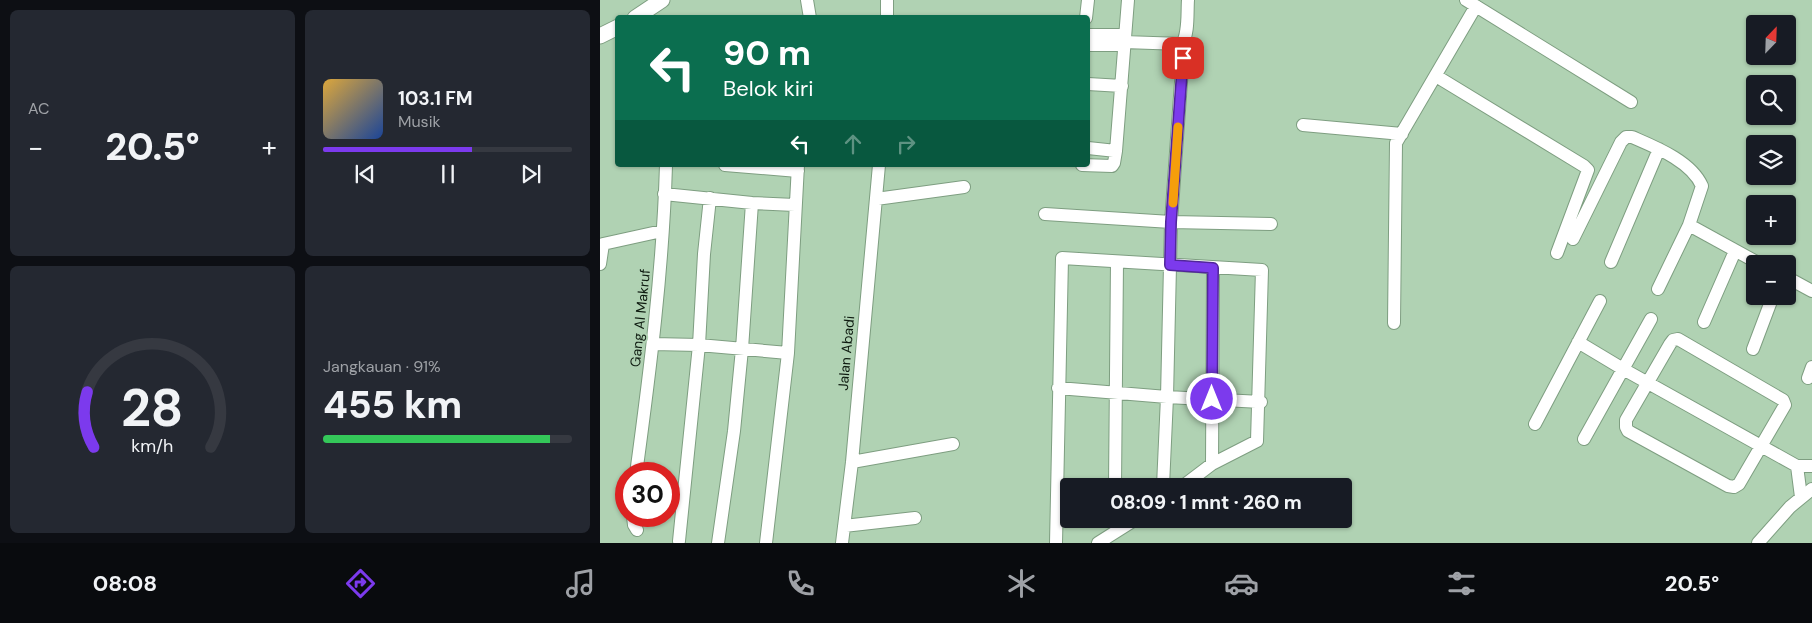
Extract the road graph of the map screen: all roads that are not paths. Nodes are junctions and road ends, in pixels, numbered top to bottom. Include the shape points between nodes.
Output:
1 (662, 0) edge
2 (807, 0) edge
3 (887, 0) edge
4 (1088, 0) edge
5 (1128, 0) edge
6 (1188, 0) edge
7 (1471, 3) edge
8 (641, 15) edge
9 (810, 15) edge
10 (887, 15) edge
11 (1086, 15) edge
12 (615, 28) edge
13 (1090, 35) edge
14 (600, 36) edge
15 (1184, 40) junction
16 (1124, 41) junction
17 (1090, 45) edge
18 (1436, 76) junction
19 (1090, 84) edge
20 (1122, 86) junction
21 (1631, 102) dead end
22 (1303, 125) dead end
23 (1402, 134) junction
24 (1090, 148) edge
25 (1659, 149) junction
26 (1116, 151) junction
27 (1090, 166) edge
28 (666, 167) edge
29 (774, 167) edge
30 (879, 167) edge
31 (798, 168) edge
32 (964, 188) dead end
33 (664, 194) junction
34 (710, 198) junction
35 (876, 199) junction
36 (752, 203) junction
37 (795, 205) junction
38 (1045, 214) dead end
39 (1171, 222) junction
40 (1272, 224) dead end
41 (1689, 225) junction
42 (662, 231) junction
43 (1573, 239) dead end
44 (1735, 251) junction
45 (1557, 254) dead end
46 (1746, 257) edge
47 (1118, 262) junction
48 (1611, 262) dead end
49 (600, 264) edge
50 (1170, 265) junction
51 (1213, 268) junction
52 (1796, 282) edge
53 (1658, 290) dead end
54 (1812, 291) edge
55 (1600, 300) dead end
56 (1770, 305) edge
57 (1651, 319) dead end
58 (1704, 322) dead end
59 (1394, 323) dead end
60 (1578, 342) junction
61 (653, 344) junction
62 (699, 346) junction
63 (742, 349) junction
64 (1753, 349) dead end
65 (788, 353) junction
66 (1623, 369) junction
67 (1648, 384) junction
68 (1058, 388) junction
69 (1116, 393) junction
70 (1167, 397) junction
71 (1212, 399) junction
72 (1260, 402) junction
73 (1535, 424) dead end
74 (1584, 439) dead end
75 (953, 444) dead end
76 (1760, 445) junction
77 (638, 462) edge
78 (852, 462) junction
79 (1212, 464) junction
80 (1797, 466) junction
81 (1812, 466) edge
82 (1115, 478) edge
83 (1163, 478) edge
84 (1194, 478) edge
85 (1812, 489) edge
86 (1801, 497) junction
87 (915, 518) dead end
88 (844, 526) junction
89 (635, 527) edge
90 (1114, 528) edge
91 (1122, 528) edge
92 (637, 530) dead end
93 (1114, 533) junction
94 (679, 541) dead end
95 (718, 543) edge
96 (766, 543) edge
97 (842, 543) edge
98 (1056, 543) edge
99 (1098, 543) edge
100 (1758, 543) edge

1 - 8 main road
2 - 9 street
3 - 10 street
4 - 11 street
5 - 16 street
6 - 15 street
7 - 18 street
7 - 21 street
12 - 14 main road
13 - 16 street
15 - 16 street via 1182,44 1175,45
15 - 39 street
16 - 17 street
16 - 20 street
18 - 23 street
18 - 45 street via 1588,170
19 - 20 street
20 - 26 street
22 - 23 street
23 - 59 street via 1396,143
24 - 26 street
25 - 41 street via 1695,175 1702,186
25 - 43 street via 1632,137 1620,142
25 - 48 street
26 - 27 street via 1112,166
28 - 33 street, Gang Al Makruf
29 - 31 street
30 - 35 street, Jalan Abadi
31 - 37 street
32 - 35 street
33 - 34 street
33 - 42 street, Gang Al Makruf
34 - 36 street
34 - 62 street
35 - 78 street, Jalan Abadi
36 - 37 street
36 - 63 street
37 - 65 street
38 - 39 street
39 - 40 street
39 - 50 street
41 - 44 street
41 - 53 street
42 - 49 street via 603,244
42 - 61 street, Gang Al Makruf
44 - 46 street
44 - 58 street
47 - 50 street
47 - 68 street via 1062,258
47 - 69 street
50 - 51 street
50 - 70 street
51 - 71 street
51 - 72 street via 1262,270
52 - 54 street
55 - 60 street
56 - 64 street
57 - 66 street
60 - 66 street
60 - 73 street
61 - 62 street
61 - 77 street, Gang Al Makruf
62 - 63 street
62 - 94 street
63 - 65 street
63 - 95 street
65 - 96 street
66 - 67 street
66 - 74 street
67 - 76 street
67 - 76 street via 1626,420 1628,431 1728,486 1738,484
67 - 76 street via 1670,344 1678,339 1783,400 1783,411
68 - 69 street
68 - 98 street
69 - 70 street
69 - 82 street
70 - 71 street
70 - 83 street
71 - 72 street
71 - 79 street
72 - 79 street via 1257,441
75 - 78 street
76 - 80 street
78 - 88 street, Jalan Abadi
79 - 84 street
80 - 81 street
80 - 86 street
85 - 86 street
86 - 100 street
87 - 88 street
88 - 97 street, Jalan Abadi
89 - 92 street
90 - 93 street
91 - 93 street
93 - 99 street

